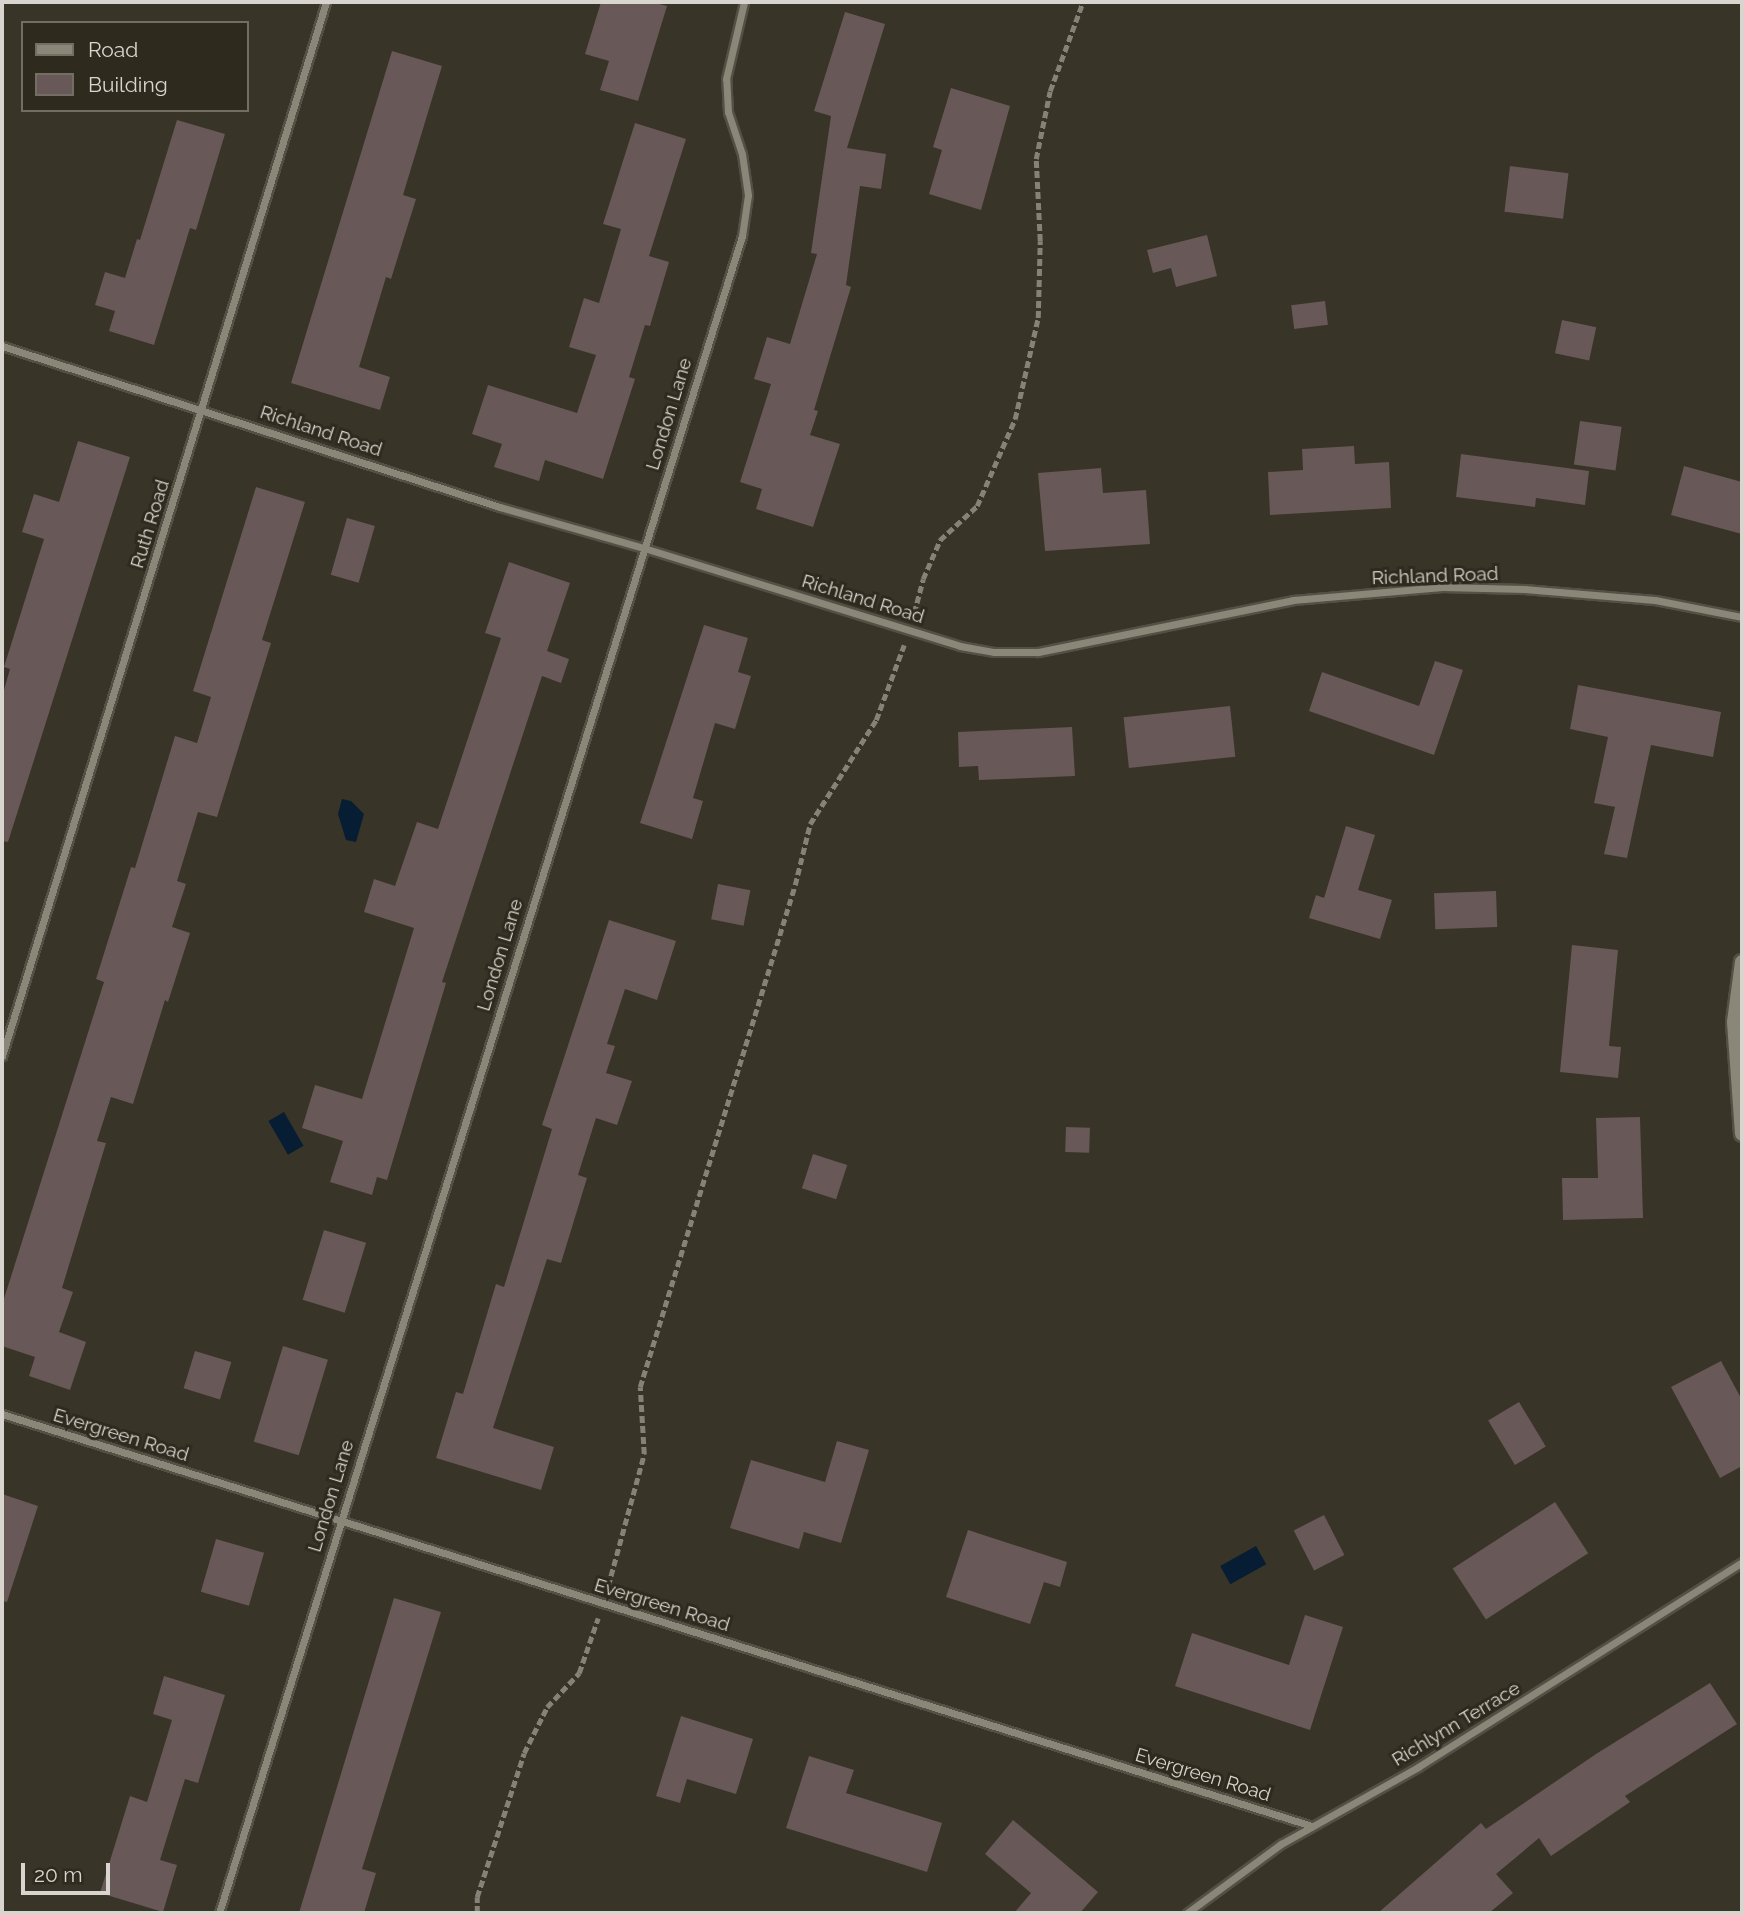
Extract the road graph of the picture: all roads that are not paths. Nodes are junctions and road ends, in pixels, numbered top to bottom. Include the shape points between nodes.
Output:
1 (326, 2) edge
2 (744, 2) edge
3 (2, 346) edge
4 (203, 409) junction
5 (644, 548) junction
6 (1742, 617) edge
7 (1742, 962) edge
8 (2, 1056) edge
9 (1742, 1134) edge
10 (2, 1414) edge
11 (340, 1520) junction
12 (1742, 1562) edge
13 (1312, 1826) junction
14 (219, 1913) edge
15 (1186, 1913) edge

1 - 4 street, Ruth Road
2 - 5 street, London Lane via 726,79 748,195 742,236
3 - 4 street, Richland Road
4 - 5 street, Richland Road via 500,507
4 - 8 street, Ruth Road
5 - 6 street, Richland Road via 960,646 994,652 1038,652 1293,600 1442,587 1655,600
5 - 11 street, London Lane
7 - 9 street via 1734,1022
10 - 11 street, Evergreen Road
11 - 13 street, Evergreen Road
11 - 14 street, London Lane
12 - 13 street, Richlynn Terrace via 1418,1767
13 - 15 street, Richlynn Terrace

